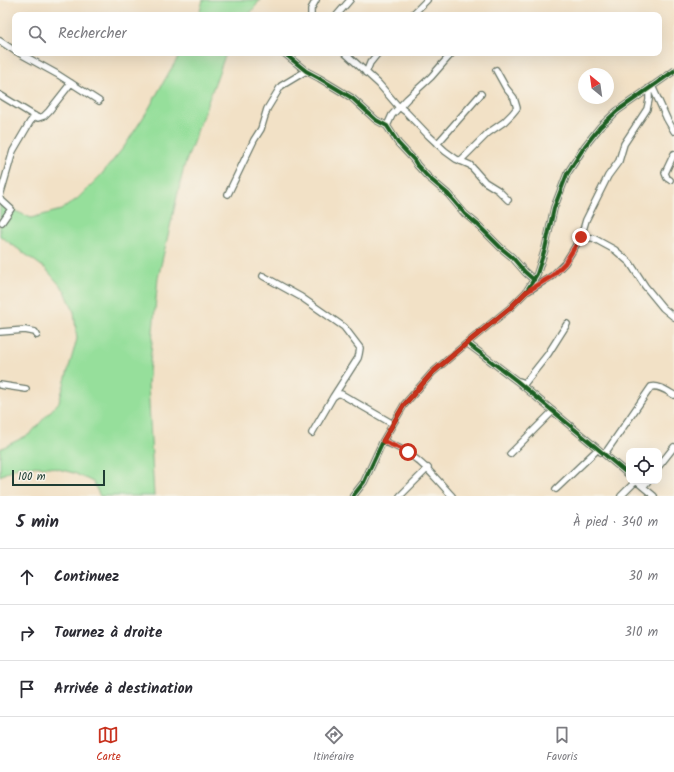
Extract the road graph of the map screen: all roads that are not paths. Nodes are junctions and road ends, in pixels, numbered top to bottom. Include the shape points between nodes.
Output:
1 (316, 0) edge
2 (350, 0) edge
3 (427, 0) edge
4 (311, 12) edge
5 (340, 12) edge
6 (415, 12) edge
7 (0, 41) edge
8 (12, 49) edge
9 (24, 56) edge
10 (288, 56) edge
11 (348, 56) edge
12 (376, 56) edge
13 (449, 56) edge
14 (496, 70) dead end
15 (306, 71) junction
16 (674, 71) edge
17 (366, 73) junction
18 (71, 83) junction
19 (651, 87) junction
20 (480, 94) dead end
21 (0, 95) edge
22 (99, 101) dead end
23 (400, 107) junction
24 (35, 116) junction
25 (387, 126) junction
26 (674, 132) edge
27 (437, 144) junction
28 (674, 154) edge
29 (460, 160) junction
30 (670, 180) dead end
31 (228, 194) dead end
32 (0, 198) edge
33 (508, 200) dead end
34 (2, 222) dead end
35 (581, 237) junction
36 (263, 276) dead end
37 (534, 280) junction
38 (526, 292) junction
39 (674, 317) edge
40 (567, 324) dead end
41 (0, 332) edge
42 (37, 335) dead end
43 (467, 343) junction
44 (517, 381) junction
45 (0, 385) edge
46 (26, 389) dead end
47 (674, 395) edge
48 (334, 396) junction
49 (553, 411) junction
50 (393, 424) junction
51 (312, 433) dead end
52 (383, 441) junction
53 (674, 447) edge
54 (600, 450) junction
55 (510, 454) dead end
56 (662, 462) edge
57 (428, 468) junction
58 (626, 472) edge
59 (633, 484) edge
60 (640, 484) edge
61 (646, 484) edge
62 (643, 487) junction
63 (556, 488) dead end
64 (353, 496) edge
65 (400, 496) edge
66 (452, 496) edge
67 (621, 496) edge
68 (654, 496) edge

1 - 4 street
2 - 5 street
3 - 6 street
7 - 8 street
9 - 18 street
10 - 15 street
11 - 17 street
12 - 17 street
13 - 23 street
14 - 29 street via 514,98 517,108
15 - 25 street via 352,98 376,120
15 - 31 street via 281,86
16 - 19 street
17 - 23 street
18 - 22 street
18 - 24 street via 44,116
19 - 26 street
19 - 35 street via 647,109 624,144 619,161 608,176 586,220
19 - 37 street via 617,111 600,127 566,174
20 - 27 street
21 - 24 street
23 - 25 street via 392,115
23 - 27 street
24 - 32 street via 13,151
25 - 37 street via 417,165
27 - 29 street
28 - 30 street via 665,173
29 - 33 street via 470,165 485,182
32 - 34 street via 11,209
35 - 38 street via 565,263 552,276
35 - 39 street via 593,238 616,250 630,263 663,308
36 - 48 street via 301,297 344,327 360,348 358,358
37 - 38 street
38 - 43 street
40 - 44 street via 525,383
41 - 42 street via 25,330
43 - 44 street
43 - 50 street via 432,373 404,405
44 - 49 street
45 - 46 street
47 - 54 street via 662,388 651,387 606,452
48 - 50 street via 341,394
48 - 51 street
49 - 54 street
49 - 55 street
50 - 52 street
52 - 57 street via 408,452
52 - 64 street via 364,482
53 - 56 street
54 - 58 street
54 - 63 street
57 - 65 street
57 - 66 street
59 - 67 street
60 - 62 street
61 - 62 street
62 - 68 street

